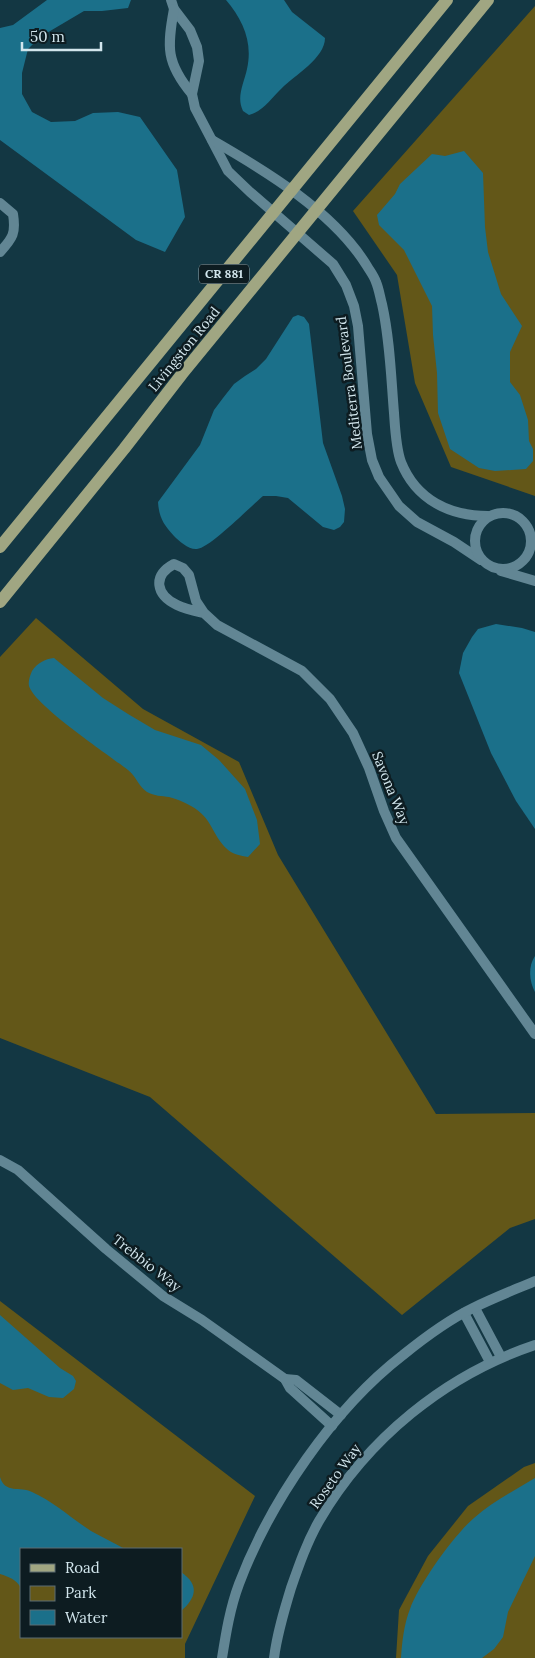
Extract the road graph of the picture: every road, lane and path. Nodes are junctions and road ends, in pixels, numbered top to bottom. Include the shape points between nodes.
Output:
1 (447, 0) edge
2 (488, 0) edge
3 (173, 4) edge
4 (192, 94) junction
5 (212, 140) junction
6 (292, 191) junction
7 (0, 203) edge
8 (316, 210) junction
9 (274, 213) junction
10 (297, 232) junction
11 (0, 252) edge
12 (488, 516) junction
13 (527, 526) junction
14 (535, 535) edge
15 (0, 547) edge
16 (481, 560) junction
17 (495, 569) junction
18 (535, 581) edge
19 (0, 602) edge
20 (204, 614) junction
21 (535, 1034) edge
22 (0, 1160) edge
23 (535, 1281) edge
24 (475, 1308) junction
25 (464, 1314) junction
26 (535, 1344) edge
27 (501, 1357) junction
28 (490, 1362) junction
29 (285, 1378) junction
30 (341, 1415) junction
31 (332, 1426) junction
32 (222, 1658) edge
33 (274, 1658) edge

1 - 6 main road, Livingston Road / CR 881
2 - 8 main road, Livingston Road / CR 881
3 - 4 street, Mediterra Boulevard via 169,49 174,68
3 - 4 street via 197,47 199,61
4 - 5 street, Mediterra Boulevard via 195,108
5 - 6 street
5 - 9 street, Mediterra Boulevard via 228,171
6 - 8 street
6 - 9 main road, Livingston Road / CR 881
7 - 11 street via 13,214 15,228 11,240
8 - 10 main road, Livingston Road / CR 881
8 - 12 street via 356,248 376,282 386,323 400,460 408,476 436,504 460,514
9 - 10 street, Mediterra Boulevard
9 - 15 main road, Livingston Road / CR 881
10 - 16 street, Mediterra Boulevard via 333,264 354,306 367,434 379,477 399,506 417,522
10 - 19 main road, Livingston Road / CR 881
12 - 13 street via 506,512
12 - 16 street via 474,536
13 - 14 street
13 - 17 street via 531,536 528,554 514,568
16 - 17 street
17 - 18 street
20 - 20 street, Savona Way via 196,601 190,576 174,564 167,568 158,583 161,592 178,606
20 - 21 street, Savona Way via 217,625 302,671 330,699 353,733 396,838
22 - 29 street, Trebbio Way via 18,1170 163,1296
23 - 24 street
24 - 25 street
24 - 27 street
25 - 28 street
25 - 30 street via 402,1355
26 - 27 street, Roseto Way
27 - 28 street, Roseto Way
28 - 33 street, Roseto Way via 418,1407 375,1446 342,1488 319,1522 299,1564
29 - 30 street, Trebbio Way via 296,1380
29 - 31 street, Trebbio Way via 290,1388
30 - 31 street
31 - 32 street via 301,1468 255,1546 226,1626

